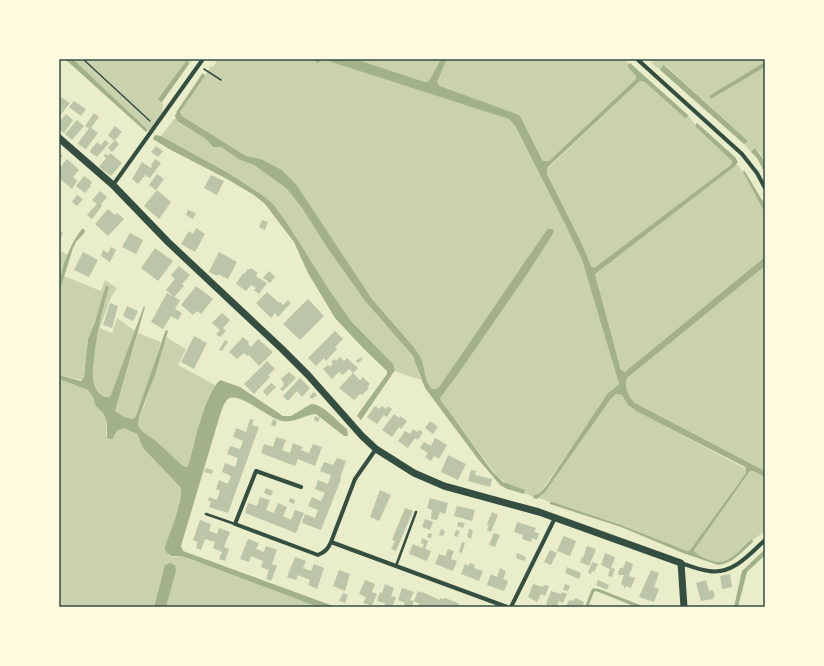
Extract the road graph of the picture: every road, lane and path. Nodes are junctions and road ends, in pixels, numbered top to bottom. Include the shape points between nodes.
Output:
1 (83, 59) edge
2 (203, 59) edge
3 (637, 59) edge
4 (199, 65) junction
5 (221, 80) dead end
6 (156, 126) junction
7 (59, 138) edge
8 (113, 185) junction
9 (765, 188) edge
10 (376, 449) junction
11 (301, 487) dead end
12 (416, 512) dead end
13 (206, 514) dead end
14 (555, 518) junction
15 (235, 524) junction
16 (765, 540) edge
17 (331, 542) junction
18 (681, 563) junction
19 (396, 566) junction
20 (507, 607) edge
21 (511, 607) edge
22 (684, 607) edge

1 - 6 path
2 - 4 street
3 - 9 street via 742,154
4 - 5 path
4 - 6 street
6 - 8 street
7 - 8 street
8 - 10 street via 168,242 308,375
10 - 14 street via 414,473 444,486
10 - 17 street via 355,479
11 - 15 street via 256,471
12 - 19 lane
13 - 15 lane
14 - 18 street
14 - 21 street
15 - 17 street via 318,555 328,549
16 - 18 street via 742,562 724,570 709,571
17 - 19 street
18 - 22 street
19 - 20 street

